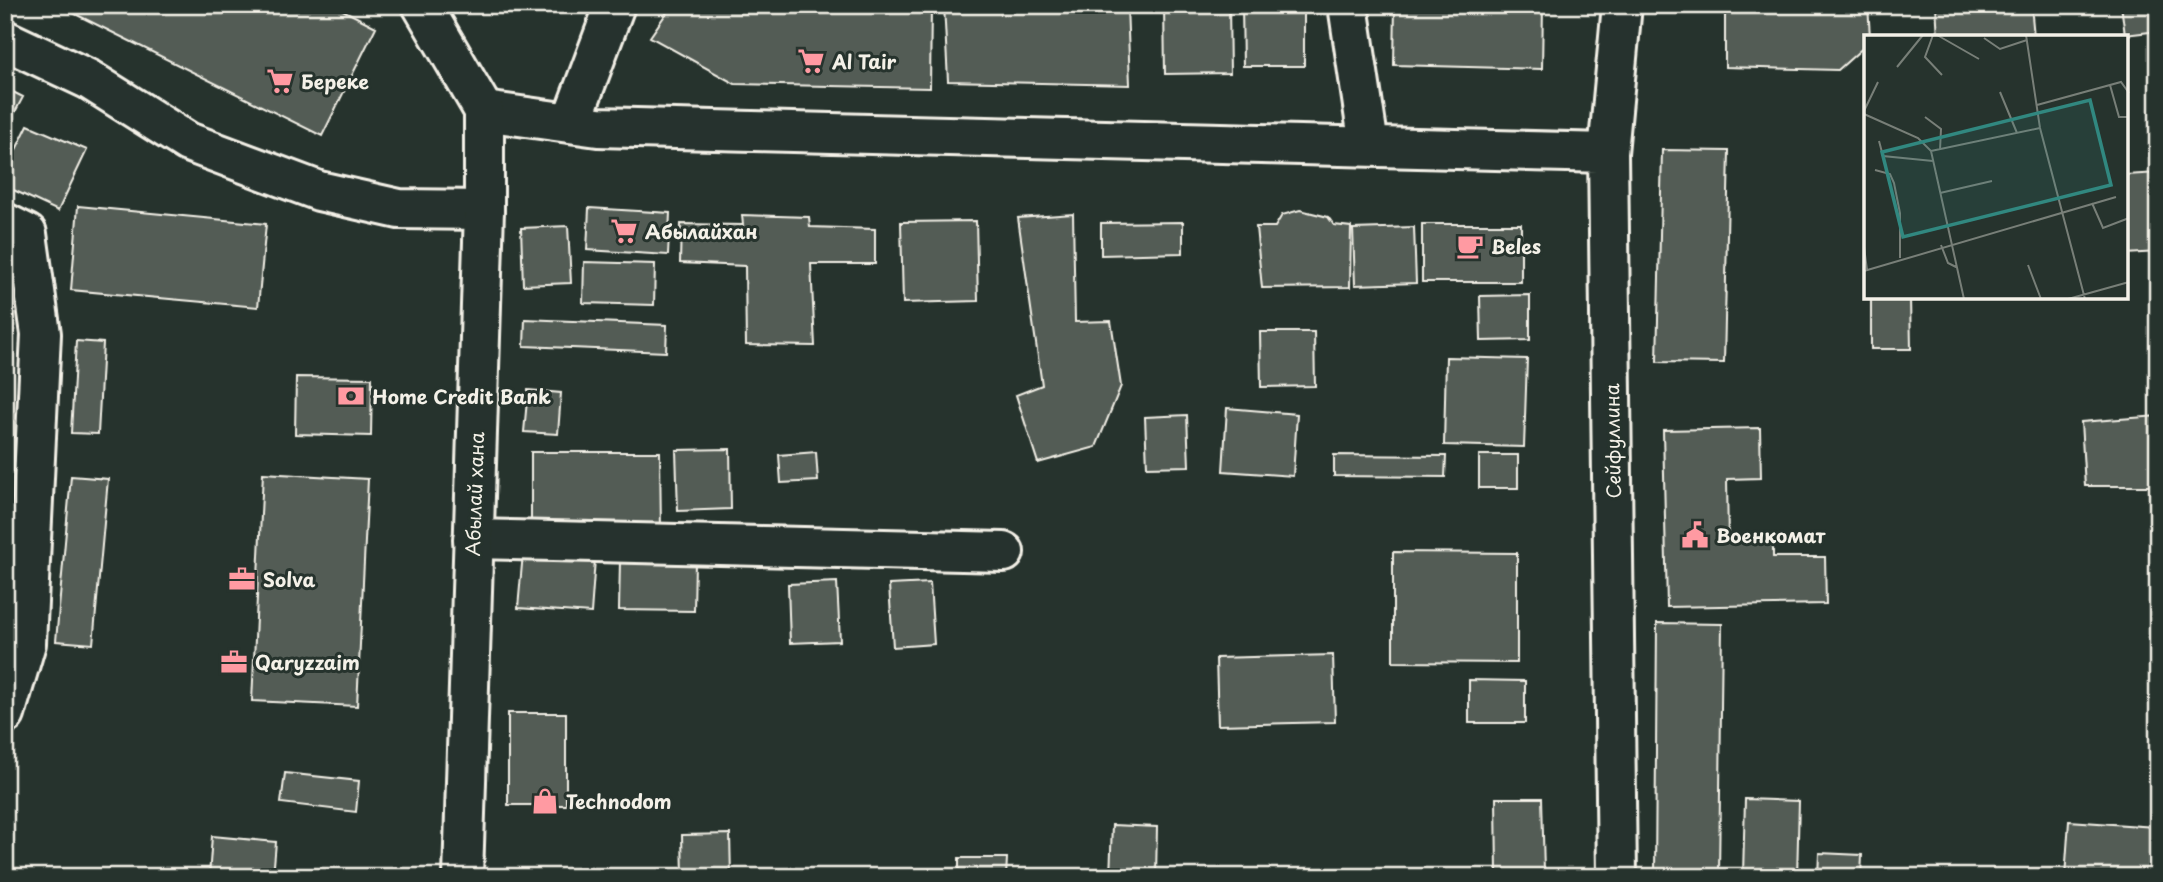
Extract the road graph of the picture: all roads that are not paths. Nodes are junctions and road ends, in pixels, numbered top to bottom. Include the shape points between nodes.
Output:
1 (422, 5) edge
2 (615, 5) edge
3 (1348, 5) edge
4 (1622, 5) edge
5 (5, 40) edge
6 (484, 111) junction
7 (571, 123) junction
8 (1369, 146) junction
9 (1608, 153) junction
10 (484, 210) junction
11 (5, 223) edge
12 (472, 539) junction
13 (1004, 552) dead end
14 (5, 714) edge
15 (463, 877) edge
16 (1617, 877) edge

1 - 6 street
2 - 7 street
3 - 8 street
4 - 9 street, Сейфуллина
5 - 10 street via 88,79 188,142 320,191 399,209
6 - 7 street
6 - 10 street, Абылай хана
7 - 8 street
8 - 9 street
9 - 16 street, Сейфуллина
10 - 12 street, Абылай хана
11 - 14 street via 27,234 41,334 26,642
12 - 13 street
12 - 15 street, Абылай хана

